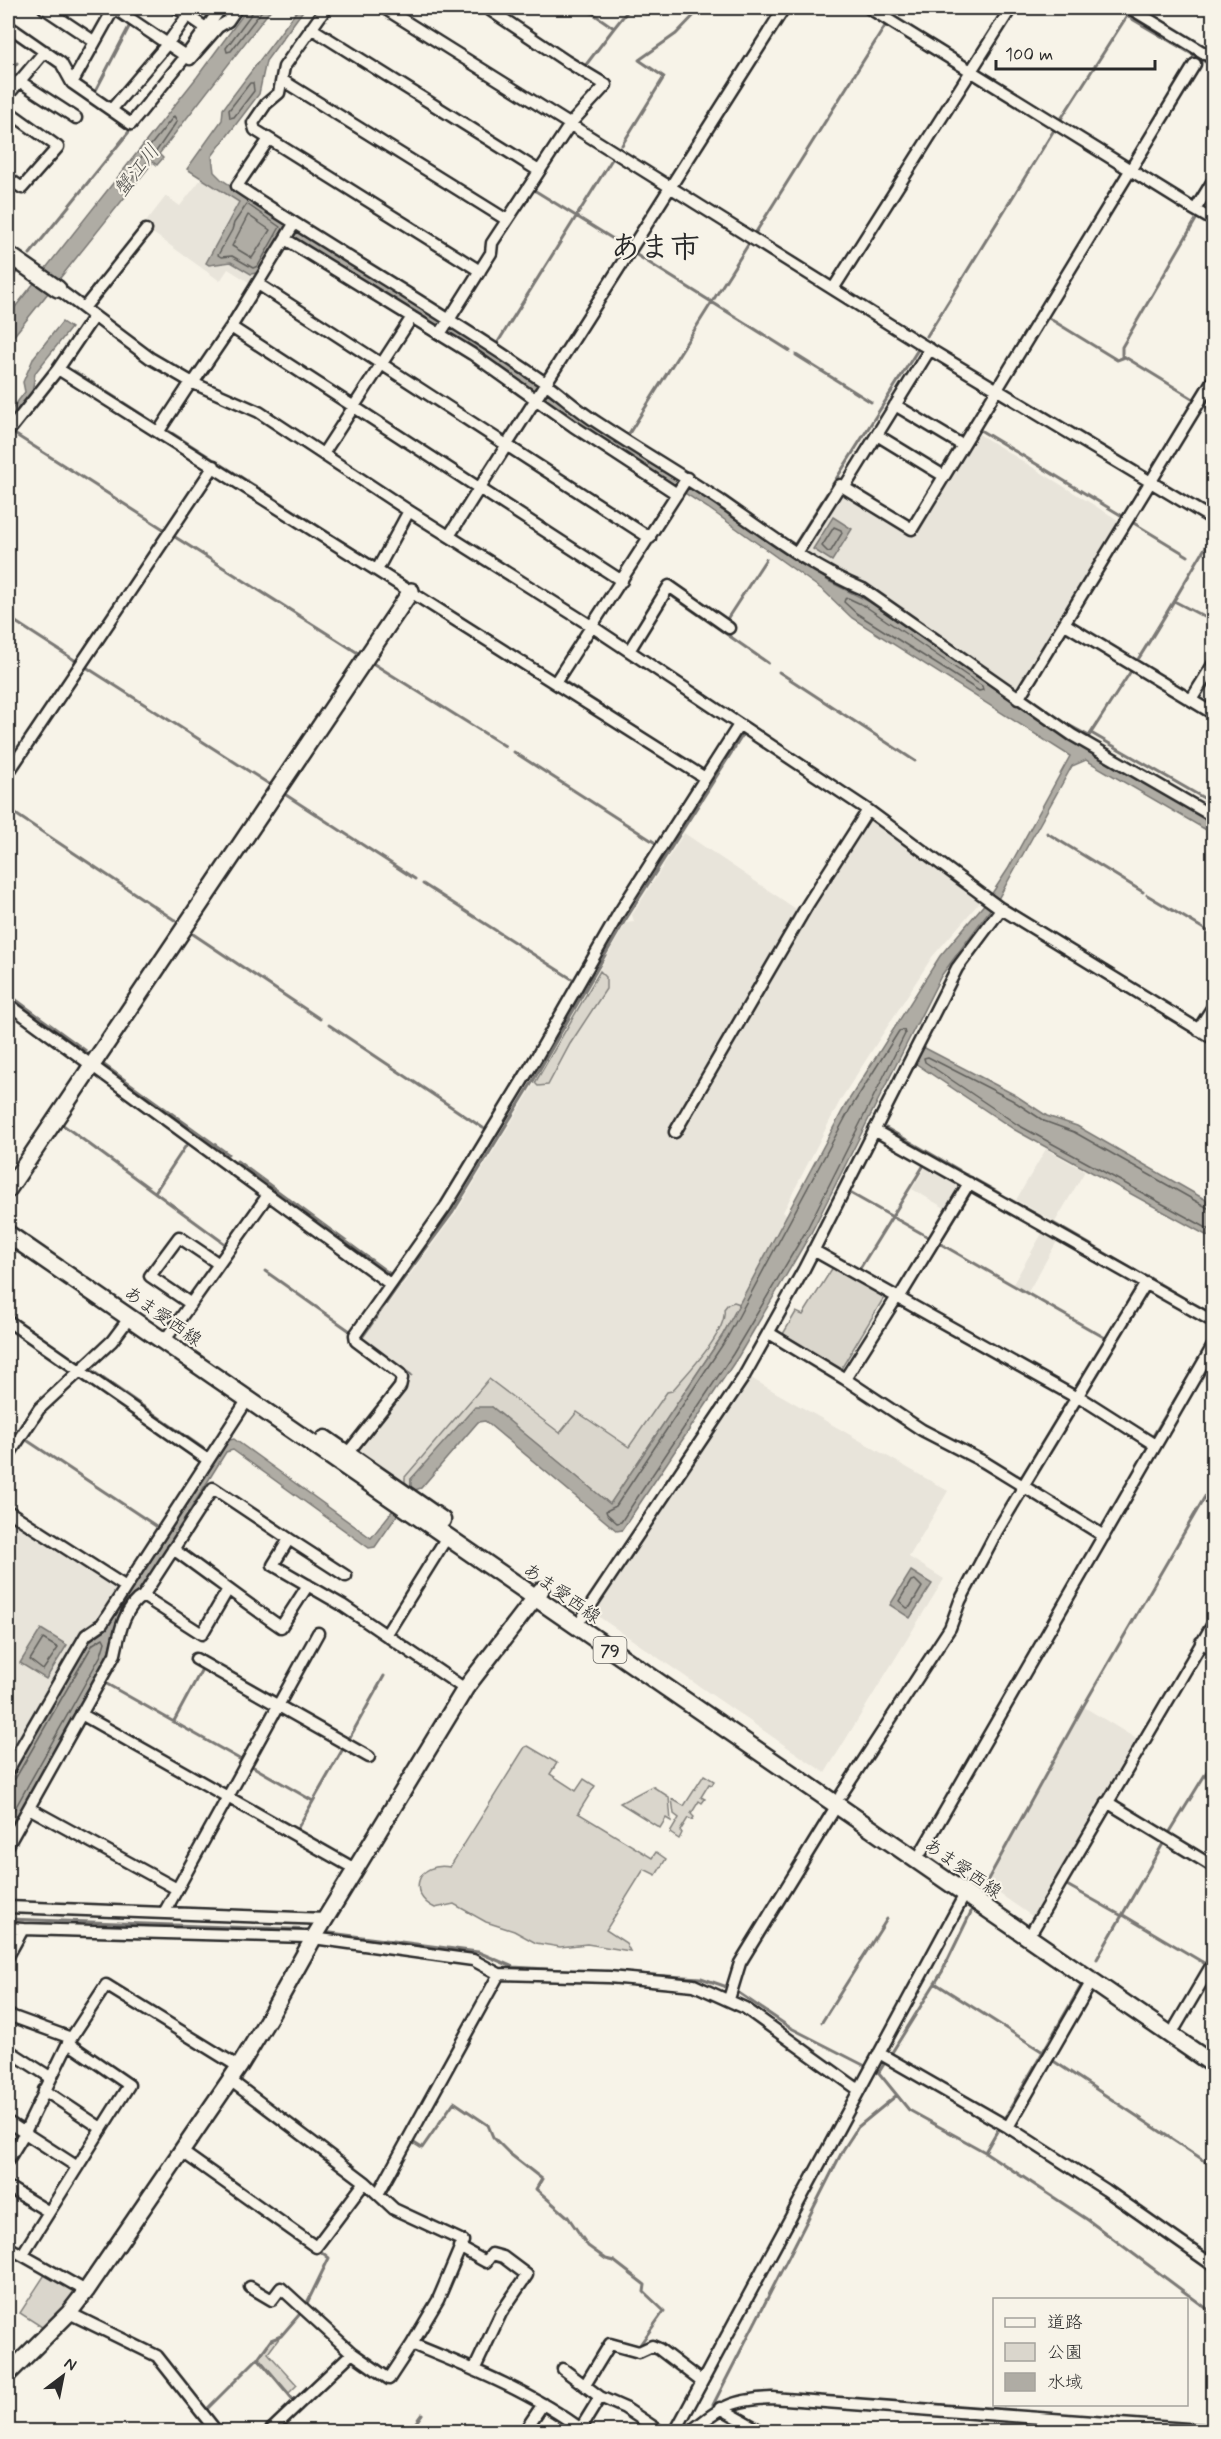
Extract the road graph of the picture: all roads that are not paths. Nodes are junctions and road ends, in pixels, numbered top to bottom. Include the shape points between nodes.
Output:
1 (44, 8) edge
2 (114, 8) edge
3 (177, 8) edge
4 (220, 8) edge
5 (237, 8) edge
6 (326, 8) edge
7 (384, 8) edge
8 (487, 8) edge
9 (783, 8) edge
10 (869, 8) edge
11 (1011, 8) edge
12 (1130, 8) edge
13 (190, 11) edge
14 (8, 26) edge
15 (206, 28) junction
16 (311, 28) junction
17 (94, 42) junction
18 (168, 43) junction
19 (45, 51) junction
20 (186, 56) junction
21 (1214, 59) edge
22 (1195, 64) dead end
23 (970, 72) junction
24 (282, 80) junction
25 (19, 81) junction
26 (72, 83) junction
27 (8, 95) edge
28 (111, 110) junction
29 (8, 111) edge
30 (76, 118) dead end
31 (571, 123) junction
32 (269, 139) junction
33 (539, 171) junction
34 (1130, 171) junction
35 (8, 178) edge
36 (1214, 179) edge
37 (670, 185) junction
38 (1195, 210) junction
39 (507, 220) junction
40 (1214, 221) edge
41 (294, 225) junction
42 (146, 230) dead end
43 (285, 238) junction
44 (8, 254) edge
45 (480, 271) junction
46 (258, 284) junction
47 (833, 289) junction
48 (58, 290) joint
49 (84, 308) junction
50 (94, 316) junction
51 (412, 317) junction
52 (448, 320) junction
53 (231, 327) junction
54 (440, 333) junction
55 (930, 349) junction
56 (382, 364) junction
57 (58, 369) junction
58 (1214, 378) edge
59 (192, 382) junction
60 (546, 385) junction
61 (996, 389) junction
62 (537, 398) junction
63 (895, 405) junction
64 (354, 407) junction
65 (159, 431) junction
66 (8, 432) edge
67 (877, 435) junction
68 (507, 445) junction
69 (962, 445) junction
70 (323, 454) junction
71 (214, 466) junction
72 (944, 476) junction
73 (687, 479) junction
74 (1151, 482) junction
75 (480, 488) junction
76 (844, 488) junction
77 (678, 493) junction
78 (409, 511) junction
79 (1214, 519) edge
80 (449, 536) junction
81 (650, 538) junction
82 (797, 553) junction
83 (377, 570) junction
84 (622, 580) junction
85 (411, 591) junction
86 (1065, 624) junction
87 (592, 627) junction
88 (729, 628) dead end
89 (629, 651) junction
90 (1214, 663) edge
91 (555, 682) junction
92 (1018, 699) junction
93 (1191, 700) junction
94 (1214, 714) edge
95 (739, 725) junction
96 (8, 773) edge
97 (705, 778) junction
98 (868, 810) junction
99 (1214, 818) edge
100 (995, 904) junction
101 (8, 1004) edge
102 (1214, 1005) edge
103 (1198, 1030) junction
104 (1214, 1039) edge
105 (90, 1065) junction
106 (874, 1130) junction
107 (675, 1132) dead end
108 (969, 1183) junction
109 (8, 1190) edge
110 (268, 1195) junction
111 (8, 1222) edge
112 (8, 1234) edge
113 (813, 1250) junction
114 (219, 1264) junction
115 (1146, 1283) junction
116 (390, 1284) junction
117 (898, 1298) junction
118 (191, 1304) junction
119 (130, 1317) junction
120 (8, 1321) edge
121 (1214, 1322) edge
122 (170, 1333) junction
123 (769, 1333) junction
124 (1214, 1344) edge
125 (80, 1370) junction
126 (845, 1379) junction
127 (1077, 1397) junction
128 (248, 1399) junction
129 (1155, 1445) junction
130 (347, 1454) junction
131 (8, 1456) edge
132 (208, 1460) junction
133 (1024, 1486) junction
134 (8, 1511) edge
135 (1104, 1536) junction
136 (447, 1537) junction
137 (289, 1539) junction
138 (173, 1549) junction
139 (346, 1576) dead end
140 (308, 1585) junction
141 (126, 1587) junction
142 (227, 1591) junction
143 (538, 1594) junction
144 (143, 1596) junction
145 (583, 1617) junction
146 (1214, 1622) edge
147 (318, 1633) dead end
148 (386, 1635) junction
149 (1201, 1642) junction
150 (1214, 1650) edge
151 (196, 1659) dead end
152 (465, 1689) junction
153 (279, 1706) junction
154 (81, 1714) junction
155 (369, 1756) dead end
156 (8, 1770) edge
157 (229, 1797) junction
158 (839, 1800) junction
159 (1107, 1802) junction
160 (28, 1808) junction
161 (8, 1845) edge
162 (922, 1851) junction
163 (1214, 1867) edge
164 (355, 1869) junction
165 (177, 1890) junction
166 (965, 1894) junction
167 (8, 1907) edge
168 (162, 1914) junction
169 (8, 1928) edge
170 (1034, 1928) junction
171 (23, 1929) junction
172 (318, 1930) junction
173 (161, 1931) junction
174 (8, 1956) edge
175 (1214, 1961) edge
176 (499, 1974) junction
177 (1092, 1981) junction
178 (732, 1992) junction
179 (8, 2015) edge
180 (1176, 2026) junction
181 (70, 2041) junction
182 (8, 2050) edge
183 (1214, 2052) edge
184 (874, 2063) junction
185 (1214, 2065) edge
186 (234, 2073) junction
187 (50, 2077) junction
188 (44, 2090) junction
189 (859, 2090) junction
190 (8, 2122) edge
191 (1004, 2125) junction
192 (101, 2128) junction
193 (24, 2134) junction
194 (181, 2151) junction
195 (8, 2160) edge
196 (76, 2166) junction
197 (365, 2182) junction
198 (8, 2187) edge
199 (378, 2194) junction
200 (49, 2212) junction
201 (8, 2247) edge
202 (459, 2247) junction
203 (22, 2255) junction
204 (1214, 2266) edge
205 (250, 2287) dead end
206 (86, 2291) junction
207 (69, 2313) junction
208 (412, 2344) junction
209 (352, 2353) junction
210 (563, 2369) dead end
211 (474, 2370) junction
212 (8, 2374) edge
213 (702, 2382) junction
214 (585, 2385) junction
215 (600, 2397) junction
216 (543, 2404) junction
217 (720, 2408) junction
218 (583, 2430) edge
219 (1214, 2431) edge
220 (217, 2432) edge
221 (269, 2432) edge
222 (524, 2432) edge
223 (661, 2432) edge
224 (675, 2432) edge
225 (690, 2432) edge
226 (763, 2432) edge

1 - 17 street
2 - 17 street
2 - 18 street
3 - 13 street
4 - 15 street
5 - 20 street via 190,59
6 - 16 street
7 - 31 street
8 - 31 street via 606,85
9 - 37 street
10 - 23 street
11 - 23 street
12 - 21 street
13 - 15 street
13 - 18 street
14 - 19 street
15 - 20 street
16 - 24 street via 284,67
16 - 33 street
17 - 26 street
18 - 20 street
18 - 28 street
19 - 25 street
19 - 26 street via 61,63
20 - 28 street via 131,124
22 - 34 street
23 - 34 street
23 - 47 street
24 - 32 street via 279,93 253,123 255,130
24 - 39 street
25 - 27 street
25 - 30 street
26 - 28 street
29 - 35 street via 58,147 22,188
31 - 33 street
31 - 37 street
32 - 41 street via 237,186
32 - 45 street
33 - 39 street
34 - 38 street
34 - 61 street
36 - 38 street
37 - 47 street
37 - 60 street
38 - 40 street
39 - 45 street
41 - 43 street
41 - 52 street
42 - 49 street
43 - 46 street
43 - 51 street
44 - 48 street
45 - 52 street
46 - 53 street
46 - 56 street
47 - 55 street
48 - 49 street
49 - 50 street
50 - 57 street
50 - 59 street via 150,358
51 - 54 street
51 - 56 street
52 - 54 street
52 - 60 street
53 - 59 street
53 - 64 street
54 - 62 street
55 - 61 street
55 - 63 street
56 - 64 street
56 - 68 street
57 - 65 street
57 - 66 street
58 - 74 street
59 - 65 street
59 - 70 street via 259,412
60 - 62 street
60 - 73 street via 596,422
61 - 69 street
61 - 74 street
62 - 68 street
62 - 77 street
63 - 67 street
63 - 69 street
64 - 70 street
64 - 75 street
65 - 71 street
67 - 72 street
67 - 76 street
68 - 75 street
68 - 81 street
69 - 72 street
70 - 78 street
71 - 83 street
71 - 96 street
72 - 76 street via 912,529
73 - 77 street
73 - 82 street
74 - 79 street
74 - 86 street
75 - 80 street
75 - 84 street
76 - 82 street via 840,485
77 - 81 street
78 - 80 street
78 - 83 street
80 - 87 street
81 - 84 street
82 - 92 street via 863,590
83 - 85 street
84 - 87 street
85 - 91 street
85 - 105 street
86 - 92 street
86 - 93 street
87 - 89 street
87 - 91 street
88 - 89 street via 669,586
89 - 95 street
90 - 93 street
91 - 97 street
92 - 99 street
93 - 94 street
95 - 97 street
95 - 98 street
97 - 116 street via 619,913 446,1206
98 - 100 street
98 - 107 street via 808,904
100 - 103 street
100 - 106 street via 957,968
101 - 105 street
102 - 103 street
103 - 104 street
105 - 109 street
105 - 110 street
106 - 108 street
106 - 113 street
108 - 115 street
108 - 117 street
110 - 114 street
110 - 116 street
111 - 122 main road, あま愛西線 / 79
112 - 119 main road, あま愛西線 / 79
113 - 117 street
113 - 123 street
114 - 118 street
114 - 118 street via 179,1237 150,1276
115 - 121 street
115 - 127 street
116 - 130 street via 355,1335 356,1341 400,1374 402,1383
117 - 126 street
117 - 127 street
118 - 122 street
119 - 125 street via 112,1341
119 - 128 main road, あま愛西線 / 79
120 - 125 street
122 - 130 main road, あま愛西線 / 79
123 - 126 street
123 - 145 street
124 - 129 street
125 - 131 street via 39,1408
125 - 132 street
126 - 133 street via 922,1430
127 - 129 street
127 - 133 street
128 - 132 street
128 - 136 main road, あま愛西線 / 79
129 - 135 street
130 - 143 main road, あま愛西線 / 79
132 - 141 street
133 - 135 street
133 - 158 street via 960,1601 950,1628
134 - 141 street
135 - 162 street
136 - 143 main road, あま愛西線 / 79
136 - 148 street
137 - 138 street via 213,1488
137 - 139 street
137 - 140 street via 273,1565
138 - 142 street
138 - 144 street
140 - 142 street via 281,1628
140 - 148 street
141 - 156 street via 102,1624 86,1635
142 - 144 street via 202,1634
143 - 145 main road, あま愛西線 / 79
143 - 152 street
143 - 158 main road, あま愛西線 / 79
144 - 154 street via 137,1599 122,1625 115,1654
145 - 158 main road, あま愛西線 / 79
146 - 149 street
147 - 153 street
148 - 152 street
149 - 150 street
149 - 159 street
151 - 153 street
152 - 164 street
153 - 155 street
153 - 157 street
154 - 157 street
154 - 160 street
157 - 164 street
157 - 165 street
158 - 162 main road, あま愛西線 / 79
158 - 166 main road, あま愛西線 / 79
158 - 178 street via 740,1963
159 - 163 street
159 - 170 street
160 - 161 street
160 - 165 street
162 - 170 main road, あま愛西線 / 79
164 - 172 street
165 - 168 street
166 - 177 main road, あま愛西線 / 79
166 - 184 street
167 - 168 street
168 - 172 street
168 - 173 street
169 - 171 street
170 - 180 main road, あま愛西線 / 79
171 - 173 street
171 - 174 street
172 - 173 street
172 - 176 street via 473,1960
172 - 186 street
175 - 180 street
176 - 178 street via 609,1977
176 - 199 street
177 - 185 main road, あま愛西線 / 79
177 - 191 street
178 - 189 street via 745,2008
179 - 181 street
180 - 183 main road, あま愛西線 / 79
181 - 186 street via 106,1985
181 - 187 street
181 - 192 street via 129,2085
182 - 187 street
184 - 189 street
184 - 191 street
186 - 194 street
186 - 197 street
187 - 188 street
188 - 192 street
188 - 193 street
189 - 213 street
190 - 193 street
191 - 204 street
192 - 196 street
193 - 195 street
193 - 196 street
194 - 197 street via 316,2247
194 - 206 street
196 - 200 street
197 - 199 street
198 - 200 street
199 - 202 street via 411,2219 463,2241
200 - 203 street
201 - 203 street
202 - 208 street via 438,2300
202 - 211 street via 486,2262 492,2254 503,2257 527,2275 501,2313
203 - 206 street
205 - 209 street via 272,2300 281,2288
206 - 207 street
207 - 212 street
207 - 220 street via 158,2356
208 - 209 street via 389,2379
208 - 211 street
209 - 221 street
210 - 214 street
211 - 216 street
213 - 214 street via 659,2349 651,2346 639,2352 610,2344
213 - 224 street
214 - 215 street
215 - 218 street
215 - 223 street via 626,2408
216 - 218 street
216 - 222 street
217 - 219 street via 772,2398
217 - 225 street
217 - 226 street

